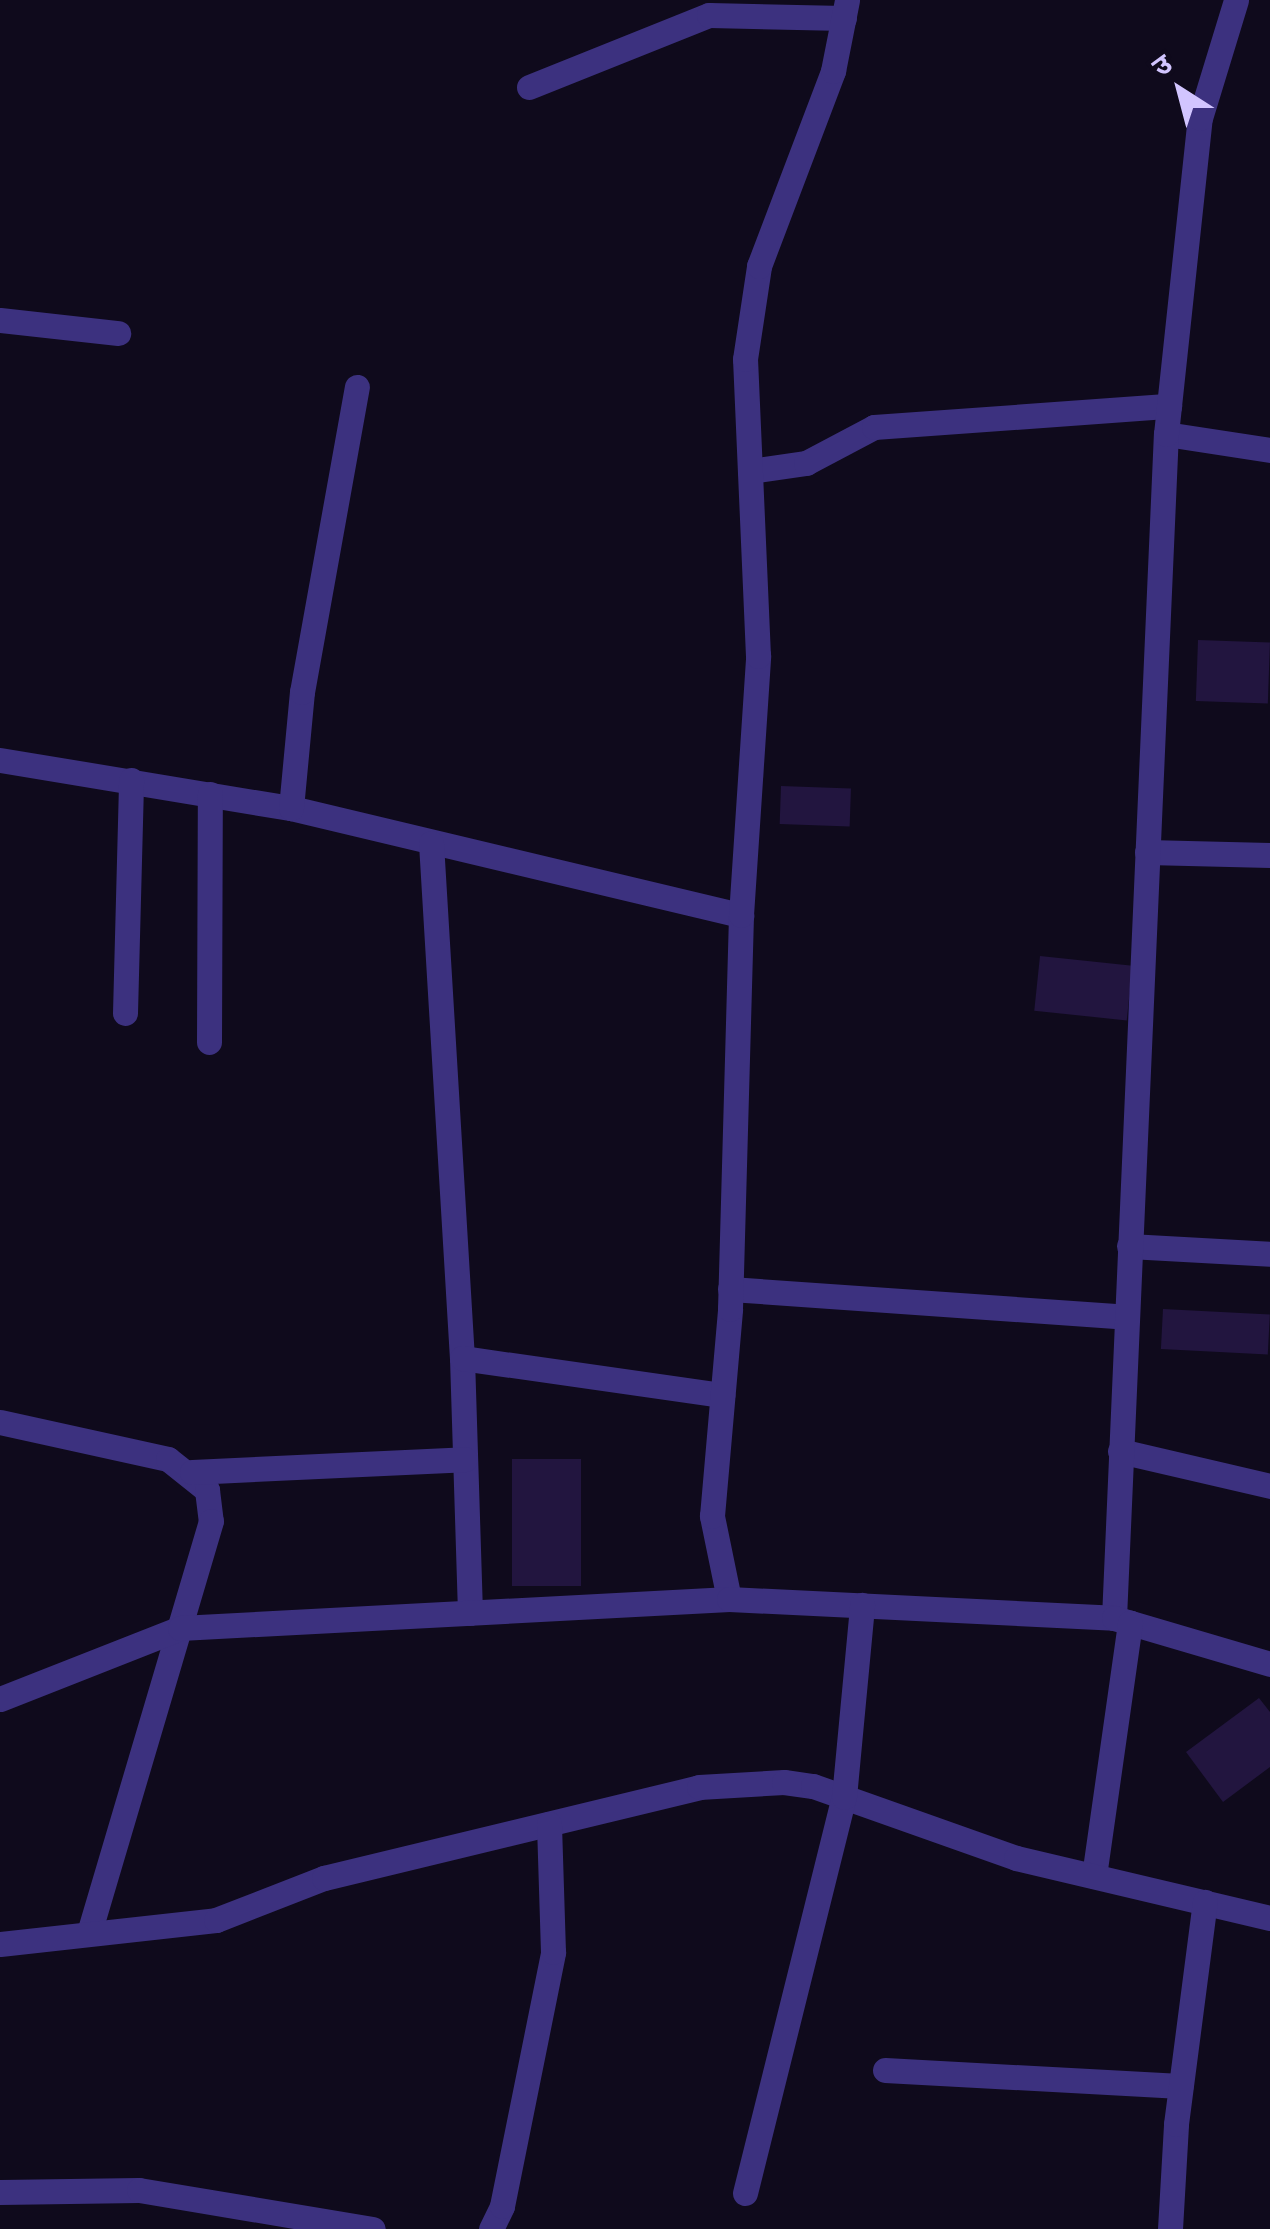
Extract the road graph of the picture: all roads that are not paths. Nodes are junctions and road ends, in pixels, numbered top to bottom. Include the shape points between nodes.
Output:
1 (1236, 0) edge
2 (845, 9) edge
3 (529, 87) dead end
4 (0, 320) edge
5 (118, 332) dead end
6 (356, 387) dead end
7 (1169, 406) junction
8 (1166, 434) junction
9 (1270, 450) edge
10 (750, 470) junction
11 (0, 760) edge
12 (131, 780) junction
13 (210, 794) junction
14 (291, 808) junction
15 (431, 843) junction
16 (1147, 852) junction
17 (1270, 855) edge
18 (741, 915) junction
19 (125, 1014) dead end
20 (209, 1042) dead end
21 (1129, 1246) junction
22 (1270, 1254) edge
23 (730, 1290) junction
24 (1126, 1317) junction
25 (462, 1358) junction
26 (722, 1395) junction
27 (0, 1422) edge
28 (1120, 1451) junction
29 (465, 1459) junction
30 (192, 1472) junction
31 (1270, 1486) edge
32 (729, 1599) junction
33 (862, 1605) junction
34 (470, 1612) junction
35 (1122, 1620) junction
36 (180, 1628) junction
37 (1270, 1664) edge
38 (0, 1699) edge
39 (844, 1797) junction
40 (549, 1824) junction
41 (1094, 1876) junction
42 (1206, 1902) junction
43 (1270, 1918) edge
44 (89, 1932) junction
45 (0, 1944) edge
46 (885, 2070) dead end
47 (1181, 2086) junction
48 (0, 2192) edge
49 (746, 2193) dead end
50 (372, 2229) edge
51 (491, 2229) edge
52 (1170, 2229) edge

1 - 7 street via 1200,118
2 - 3 street via 709,15
2 - 10 street via 833,71 760,266 746,359
4 - 5 street
6 - 14 street via 302,692
7 - 8 street
7 - 10 street via 874,427 806,463
8 - 9 street
8 - 16 street
10 - 18 street via 758,656
11 - 12 street
12 - 13 street
12 - 19 street
13 - 14 street
13 - 20 street
14 - 15 street
15 - 18 street
15 - 25 street
16 - 17 street
16 - 21 street
18 - 23 street
21 - 22 street
21 - 24 street
23 - 24 street
23 - 26 street
24 - 28 street
25 - 26 street
25 - 29 street
26 - 32 street via 712,1516
27 - 30 street via 168,1459
28 - 31 street
28 - 35 street
29 - 30 street
29 - 34 street
30 - 36 street via 207,1490 211,1522
32 - 33 street
32 - 34 street
33 - 35 street
33 - 39 street
34 - 36 street
35 - 37 street
35 - 41 street
36 - 38 street
36 - 44 street
39 - 40 street via 784,1782 700,1787
39 - 41 street via 938,1835
39 - 49 street
40 - 44 street via 324,1878 216,1920
40 - 51 street via 552,1952 502,2206
41 - 42 street
42 - 43 street
42 - 47 street
44 - 45 street
46 - 47 street
47 - 52 street
48 - 50 street via 139,2190

